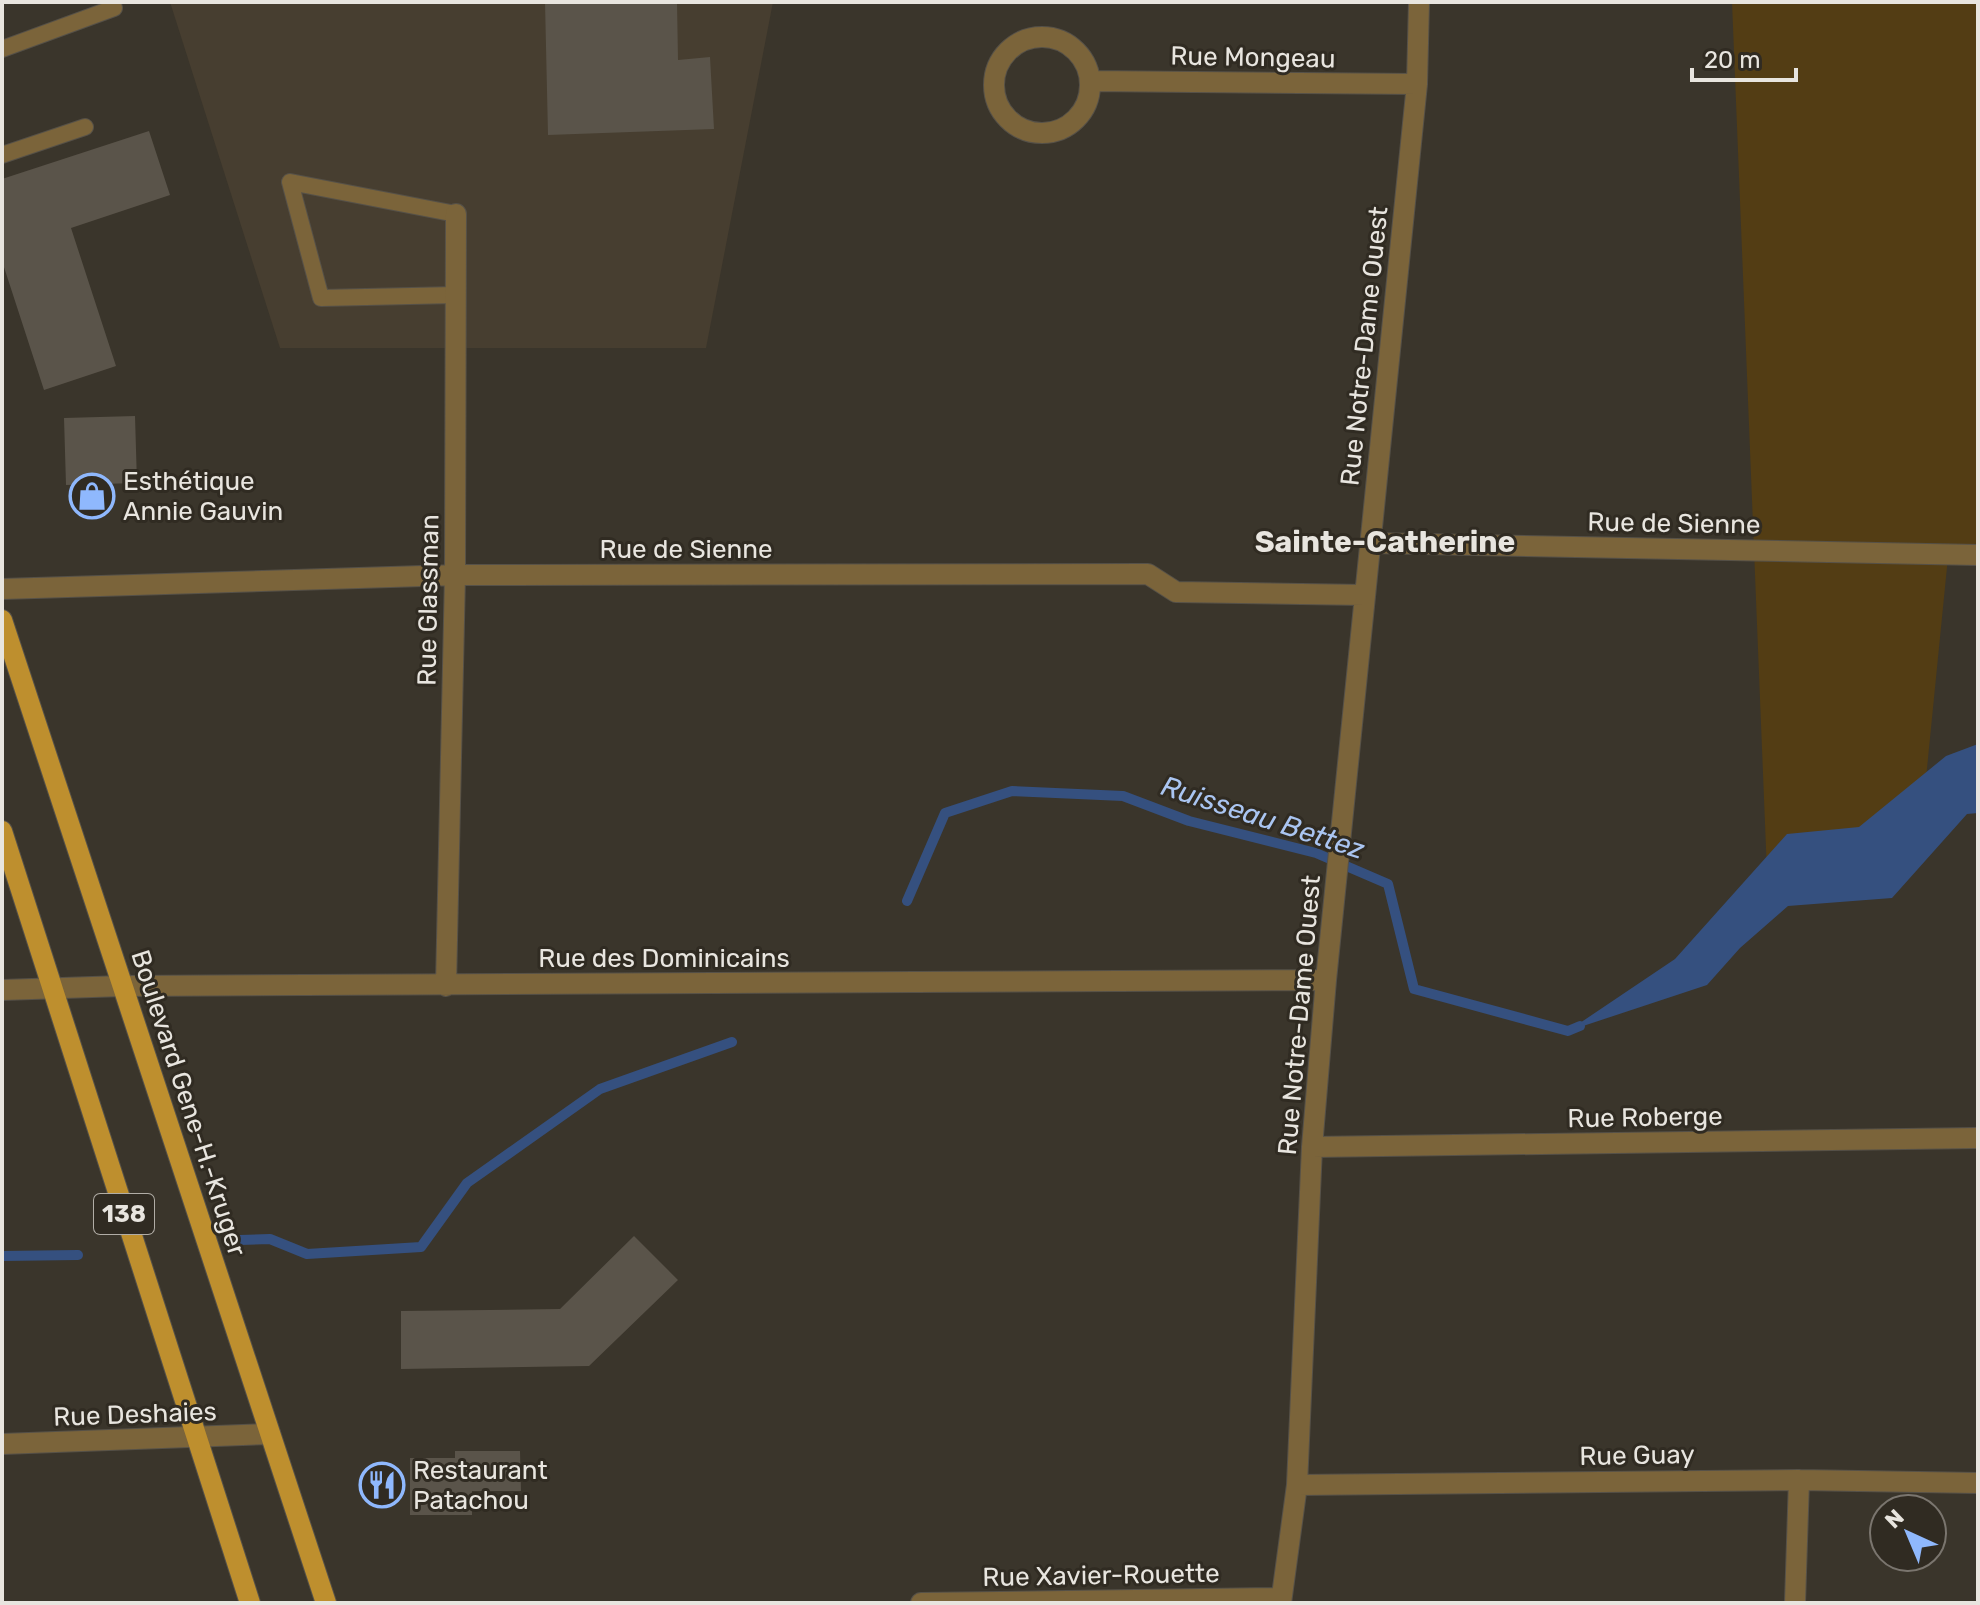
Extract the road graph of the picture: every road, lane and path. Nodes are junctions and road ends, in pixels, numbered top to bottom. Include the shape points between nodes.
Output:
1 (112, 2) edge
2 (1419, 2) edge
3 (2, 49) edge
4 (1090, 81) junction
5 (1417, 84) junction
6 (85, 127) dead end
7 (2, 155) edge
8 (456, 214) joint
9 (456, 295) junction
10 (1370, 543) junction
11 (1978, 555) edge
12 (455, 575) junction
13 (2, 589) edge
14 (1364, 595) junction
15 (2, 620) edge
16 (2, 831) edge
17 (1326, 980) junction
18 (123, 986) junction
19 (446, 986) junction
20 (52, 989) junction
21 (2, 990) edge
22 (1978, 1138) edge
23 (1312, 1147) junction
24 (270, 1434) junction
25 (196, 1439) junction
26 (2, 1444) edge
27 (1799, 1480) junction
28 (1978, 1483) edge
29 (1297, 1485) junction
30 (1281, 1601) edge
31 (250, 1603) edge
32 (326, 1603) edge
33 (921, 1603) edge
34 (1795, 1603) edge

1 - 3 lane via 114,8
2 - 5 street, Rue Notre-Dame Ouest
4 - 4 street via 1086,66 1066,43 1036,37 1021,41 999,63 994,94 1010,122 1040,134 1056,132 1082,112
4 - 5 street, Rue Mongeau
5 - 10 street, Rue Notre-Dame Ouest
6 - 7 lane
8 - 9 street, Rue Glassman
8 - 9 lane via 290,182 321,298
9 - 12 street, Rue Glassman
10 - 11 street, Rue de Sienne
10 - 14 street, Rue Notre-Dame Ouest
12 - 13 street, Rue de Sienne
12 - 14 street, Rue de Sienne via 1148,574 1176,592
12 - 19 street, Rue Glassman
14 - 17 street, Rue Notre-Dame Ouest
15 - 18 main road, Boulevard Gene-H.-Kruger / 138
16 - 20 main road, 138
17 - 19 street, Rue des Dominicains
17 - 23 street, Rue Notre-Dame Ouest
18 - 19 street, Rue des Dominicains
18 - 20 street, Rue des Dominicains
18 - 24 main road, Boulevard Gene-H.-Kruger / 138
20 - 21 street, Rue des Dominicains
20 - 25 main road, 138
22 - 23 street, Rue Roberge
23 - 29 street, Rue Notre-Dame Ouest
24 - 25 street, Rue Deshaies
24 - 32 main road, Boulevard Gene-H.-Kruger / 138
25 - 26 street, Rue Deshaies
25 - 31 main road, 138
27 - 28 street, Rue Guay
27 - 29 street, Rue Guay
27 - 34 street
29 - 30 street, Rue Notre-Dame Ouest
30 - 33 street, Rue Xavier-Rouette

